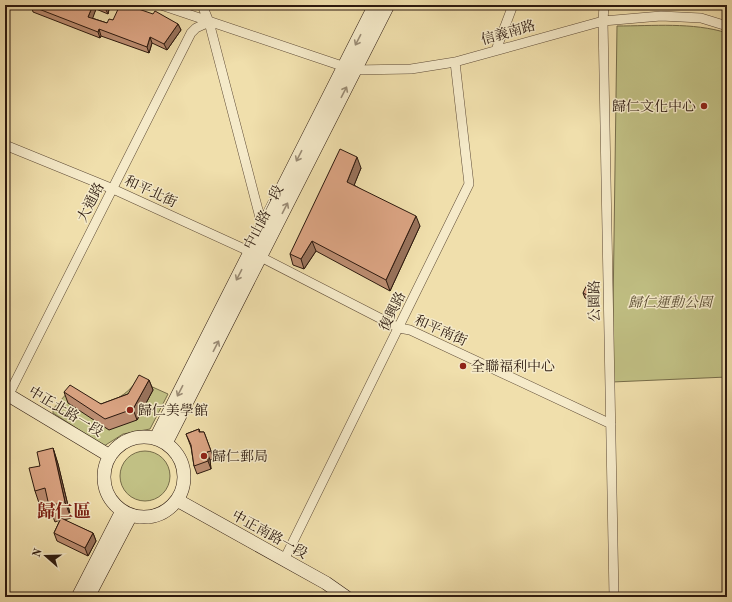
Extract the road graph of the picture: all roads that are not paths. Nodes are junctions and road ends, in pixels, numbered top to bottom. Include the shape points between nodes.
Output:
1 (161, 5) edge
2 (202, 5) edge
3 (375, 5) edge
4 (388, 5) edge
5 (513, 5) edge
6 (604, 5) edge
7 (603, 21) junction
8 (209, 22) junction
9 (727, 26) edge
10 (496, 50) junction
11 (455, 62) junction
12 (349, 69) junction
13 (5, 145) edge
14 (113, 190) junction
15 (263, 228) junction
16 (268, 243) junction
17 (256, 254) junction
18 (399, 328) junction
19 (6, 397) edge
20 (611, 424) junction
21 (161, 441) junction
22 (110, 456) junction
23 (177, 500) junction
24 (126, 513) junction
25 (284, 560) junction
26 (78, 597) edge
27 (88, 597) edge
28 (346, 597) edge
29 (614, 597) edge

1 - 8 street, 信義南路
2 - 8 street
3 -> 12 main road, 中山路一段
4 - 12 main road, 中山路一段
5 - 10 street
6 - 7 street, 公園路
7 - 9 street, 信義南路 via 661,16 701,18
7 - 10 street, 信義南路
7 - 20 street, 公園路
8 - 12 street, 信義南路
8 - 14 street, 大通路 via 191,33
8 - 15 street
10 - 11 street, 信義南路
11 - 12 street, 信義南路 via 411,69
11 - 18 street, 復興路 via 469,184
12 -> 15 main road, 中山路一段
16 -> 12 main road, 中山路一段
13 - 14 street, 和平北街
14 - 17 street, 和平北街
14 - 19 street, 大通路
15 - 16 street
15 - 17 main road, 中山路一段
16 - 17 main road, 中山路一段
17 - 18 street, 和平南街
17 - 21 main road, 中山路一段
18 - 20 street, 和平南街 via 410,330
18 - 25 street, 復興路
19 - 22 main road, 中正北路一段
20 - 29 street, 公園路
21 - 22 main road via 141,437 130,439 121,444
21 - 23 main road via 179,456 184,474
22 - 24 main road via 105,469 104,483 109,496
23 - 24 main road via 156,515 148,517
23 - 25 main road, 中正南路一段
24 - 26 main road
24 - 27 main road
25 - 28 main road, 中正南路一段

